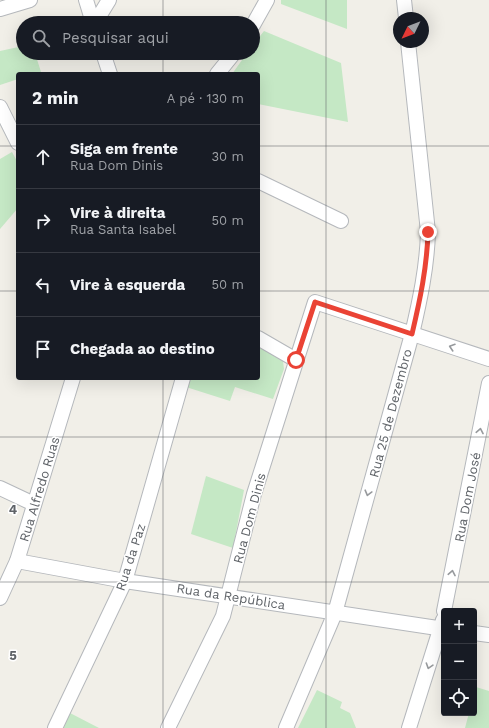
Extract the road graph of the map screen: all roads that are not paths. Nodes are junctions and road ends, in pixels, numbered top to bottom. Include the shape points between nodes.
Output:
1 (30, 0) edge
2 (86, 0) edge
3 (109, 0) edge
4 (267, 0) edge
5 (404, 0) edge
6 (0, 9) edge
7 (405, 12) edge
8 (92, 16) edge
9 (99, 16) edge
10 (258, 16) edge
11 (409, 48) edge
12 (105, 60) edge
13 (228, 60) edge
14 (109, 72) edge
15 (218, 72) edge
16 (0, 107) edge
17 (16, 139) edge
18 (260, 182) edge
19 (341, 221) dead end
20 (412, 334) junction
21 (260, 339) edge
22 (489, 359) edge
23 (296, 360) junction
24 (71, 380) edge
25 (182, 380) edge
26 (489, 383) edge
27 (0, 488) edge
28 (34, 504) junction
29 (17, 561) junction
30 (125, 581) junction
31 (229, 595) junction
32 (0, 598) edge
33 (445, 608) edge
34 (335, 613) junction
35 (441, 629) edge
36 (441, 632) edge
37 (477, 633) edge
38 (489, 635) edge
39 (55, 728) edge
40 (168, 728) edge
41 (286, 728) edge
42 (409, 728) edge

1 - 6 street
2 - 8 street
3 - 9 street
4 - 10 street
5 - 7 street
11 - 20 street, Rua 25 de Dezembro via 428,232 422,291
12 - 14 street
13 - 15 street
16 - 17 street
18 - 19 street
22 -> 20 street
20 - 23 street, Rua Dom Dinis via 315,302
20 -> 34 street, Rua 25 de Dezembro
21 - 23 street
23 - 31 street, Rua Dom Dinis via 254,494 239,565
24 - 28 street, Rua Alfredo Ruas
25 - 30 street, Rua da Paz
33 -> 26 street, Rua Dom José
27 - 28 street
28 - 29 street, Rua Alfredo Ruas
29 - 30 street, Rua da República
29 - 32 street, Rua Alfredo Ruas
30 - 31 street, Rua da República
30 - 39 street, Rua da Paz
31 - 34 street, Rua da República
31 - 40 street, Rua Dom Dinis via 223,616
34 - 35 street, Rua da República
34 - 41 street, Rua 25 de Dezembro
36 -> 42 street, Rua Dom José
37 - 38 street

